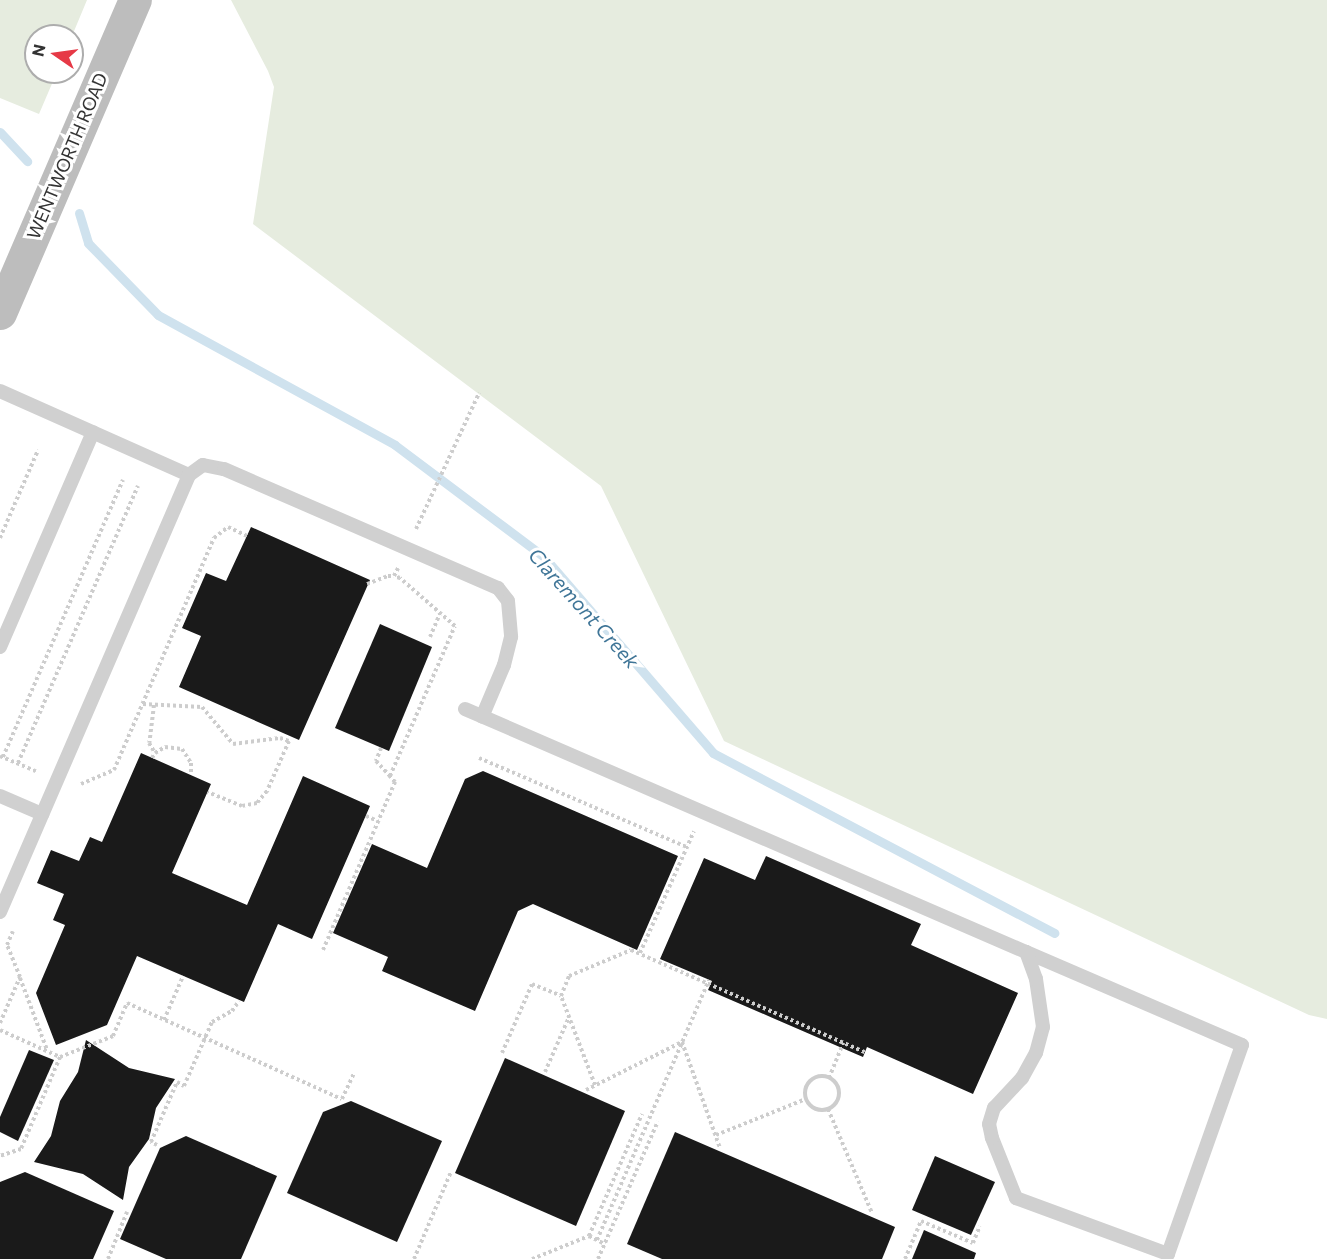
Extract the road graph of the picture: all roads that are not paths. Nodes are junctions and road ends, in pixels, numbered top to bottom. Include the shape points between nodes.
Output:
1 (135, 0) edge
2 (0, 313) edge
3 (0, 391) edge
4 (93, 432) junction
5 (189, 475) junction
6 (0, 647) edge
7 (465, 710) dead end
8 (482, 717) junction
9 (0, 796) edge
10 (42, 814) junction
11 (2, 902) edge
12 (1026, 952) junction

1 - 2 street, WENTWORTH ROAD
3 - 4 lane
4 - 5 lane
4 - 6 lane
5 - 8 lane via 203,465 224,469 498,588 508,601 511,637
5 - 10 lane
7 - 8 lane
8 - 12 lane
9 - 10 lane
10 - 11 lane
12 - 12 lane via 1242,1045 1168,1254 1016,1198 990,1124 994,1108 1022,1078 1036,1053 1043,1026 1036,979

